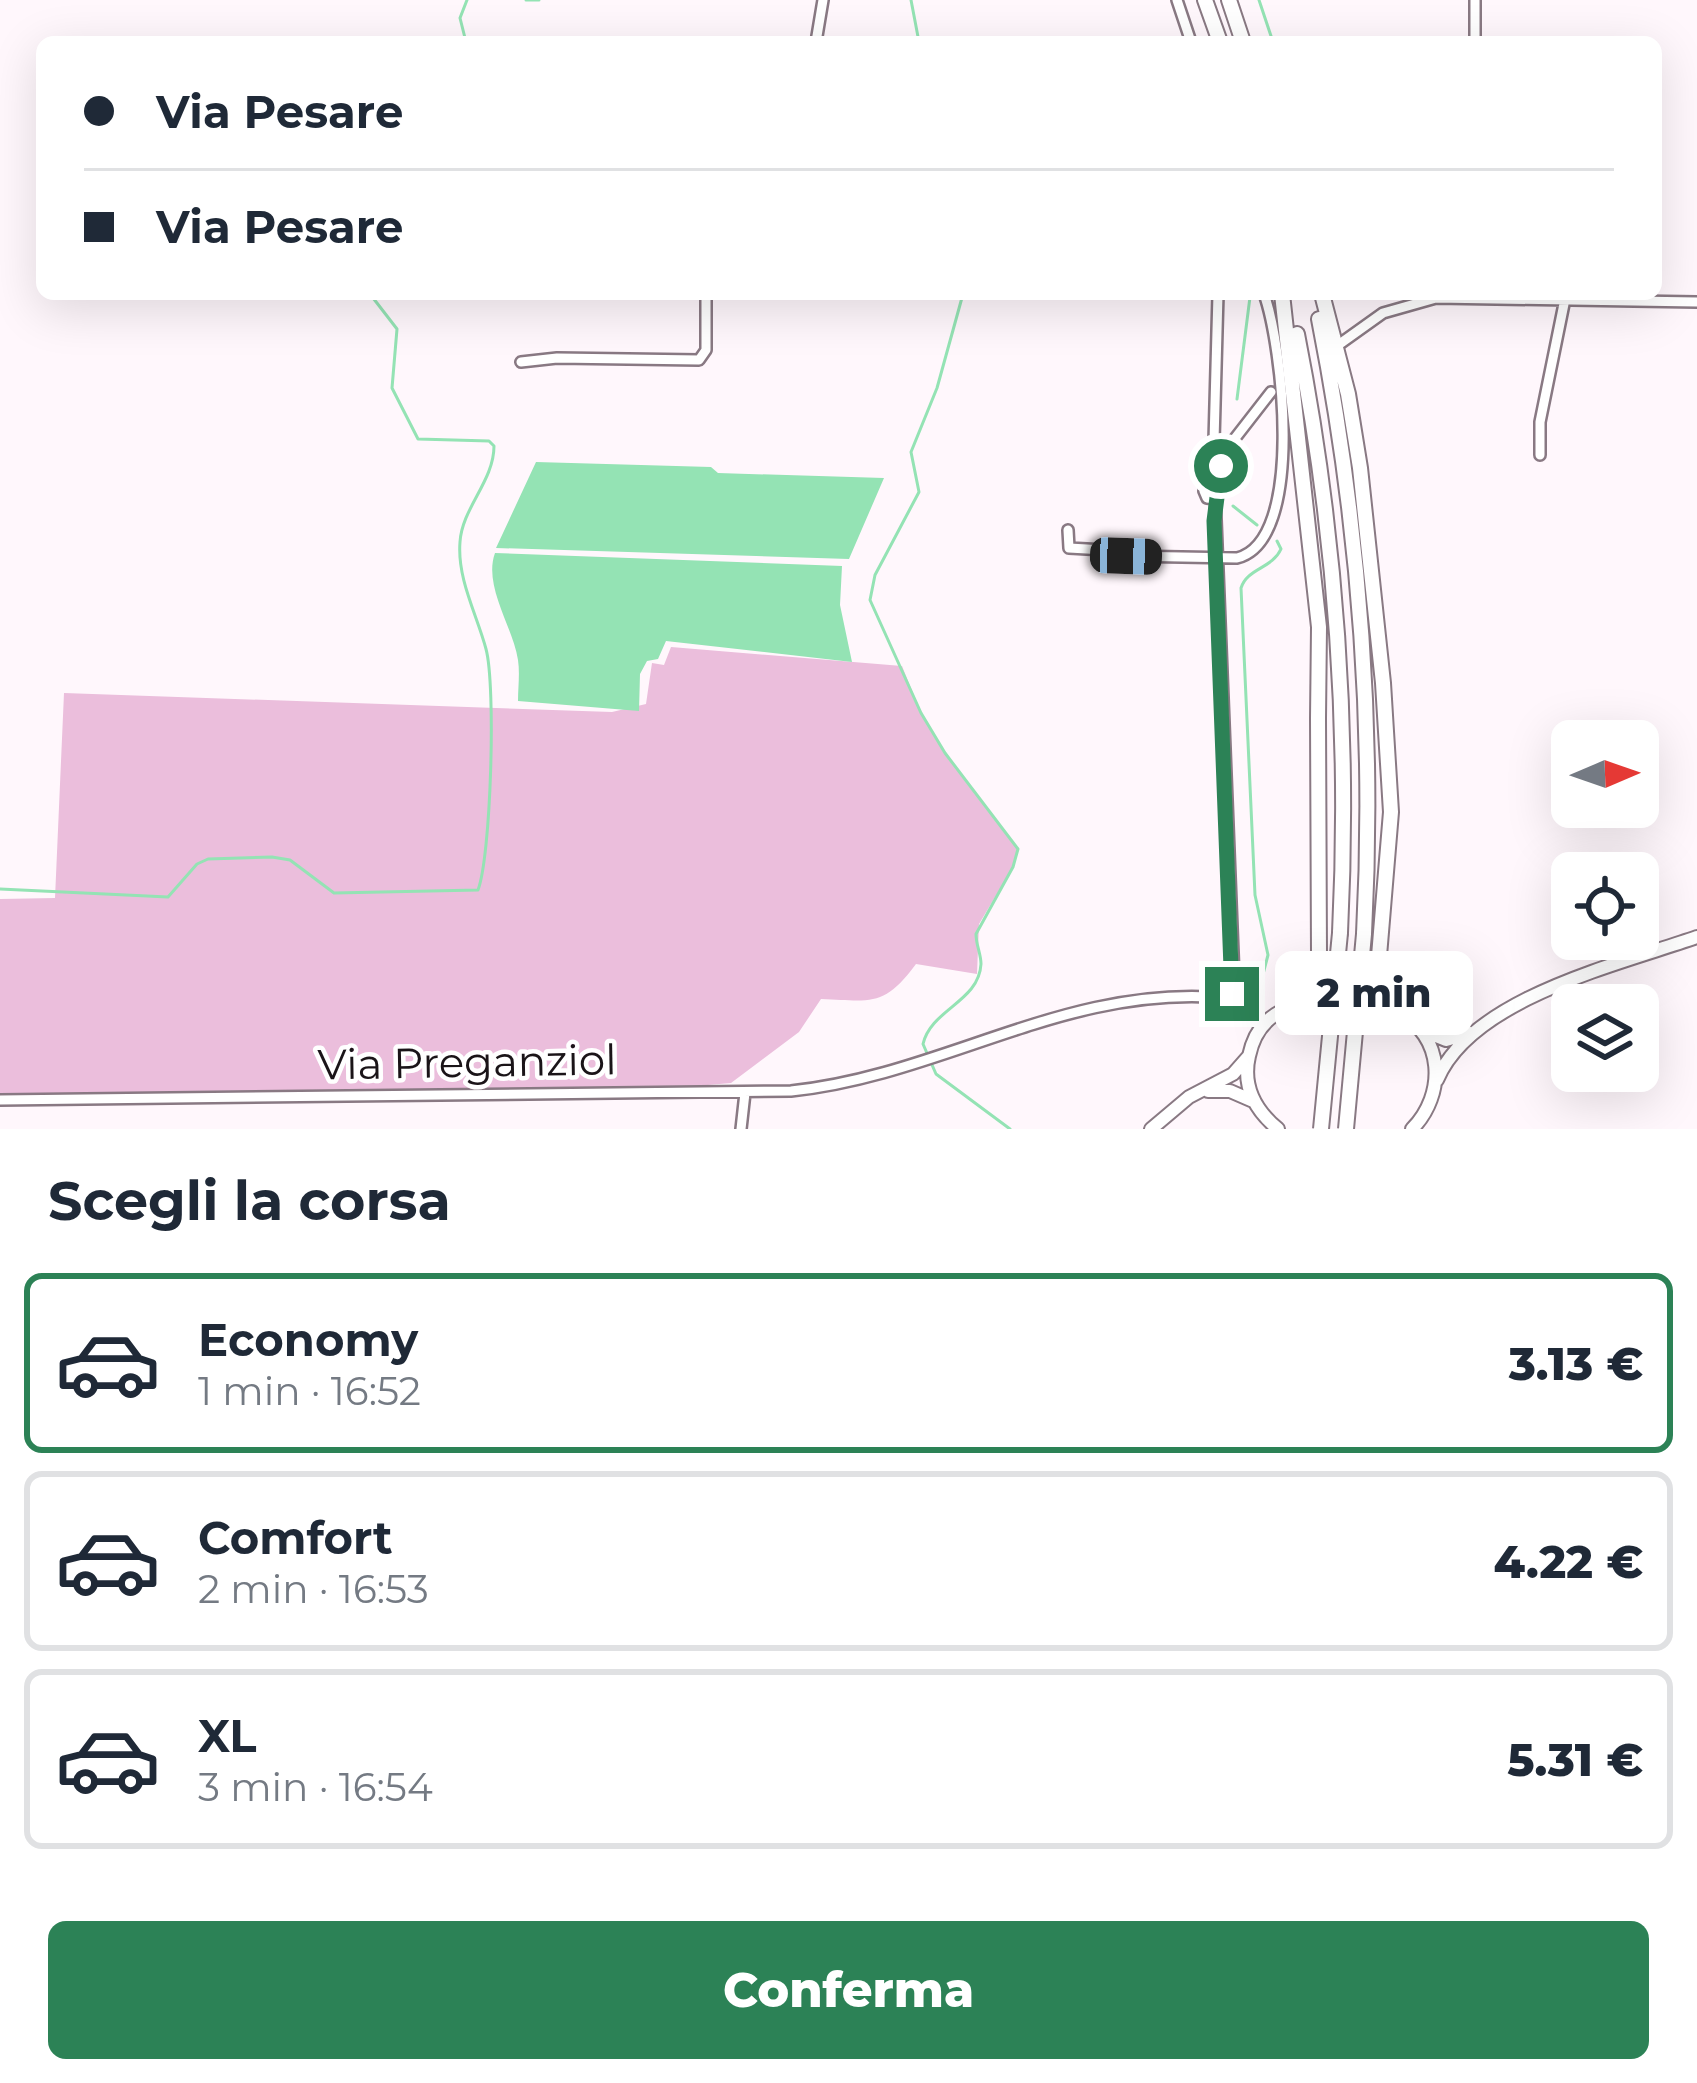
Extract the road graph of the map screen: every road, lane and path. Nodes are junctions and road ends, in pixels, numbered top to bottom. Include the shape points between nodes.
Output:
1 (823, 0) edge
2 (1177, 0) edge
3 (1204, 0) edge
4 (1229, 0) edge
5 (1475, 0) edge
6 (817, 36) edge
7 (1189, 36) edge
8 (1218, 36) edge
9 (1242, 36) edge
10 (1475, 36) edge
11 (706, 300) edge
12 (1219, 300) edge
13 (1265, 300) edge
14 (1287, 300) edge
15 (1287, 300) edge
16 (1319, 300) edge
17 (1320, 300) edge
18 (1424, 300) edge
19 (1565, 300) edge
20 (1609, 300) edge
21 (1697, 302) edge
22 (1341, 343) dead end
23 (521, 362) dead end
24 (1271, 392) dead end
25 (1540, 455) dead end
26 (1215, 499) junction
27 (1068, 530) dead end
28 (1216, 559) junction
29 (1697, 938) edge
30 (1296, 1003) junction
31 (1394, 1010) junction
32 (1419, 1028) junction
33 (1476, 1030) junction
34 (1249, 1056) junction
35 (1436, 1083) junction
36 (1201, 1091) junction
37 (745, 1093) junction
38 (0, 1100) edge
39 (1253, 1101) junction
40 (741, 1129) edge
41 (1151, 1129) edge
42 (1278, 1129) edge
43 (1321, 1129) edge
44 (1346, 1129) edge
45 (1412, 1129) edge

1 - 6 street
2 - 7 street
3 - 8 highway
4 - 9 highway
5 - 10 street
11 - 23 street via 700,360
12 - 26 street via 1214,442 1204,483 1204,495
13 - 28 street via 1285,443 1282,481 1260,546
14 - 43 highway, bridge via 1324,493 1343,763 1340,932
15 - 30 highway via 1322,680 1318,968
16 - 44 highway, bridge via 1360,602 1368,767 1364,934
17 - 31 highway via 1348,394 1381,662 1391,812 1378,968
18 - 22 street via 1383,313
19 - 25 street
20 - 21 street
24 - 26 street via 1229,446
26 - 28 street
27 - 28 street via 1069,548
28 - 37 street, Via Preganziol via 1232,994 1116,1001 833,1087
29 - 33 main road via 1556,987
30 - 31 main road
30 - 34 main road via 1265,1023
31 - 32 main road
32 - 33 main road via 1446,1040
32 - 35 main road
33 - 35 main road
34 - 36 main road
34 - 39 main road
35 - 45 main road
36 - 39 main road
36 - 41 main road
37 - 38 street, Via Preganziol
37 - 40 street
39 - 42 main road

